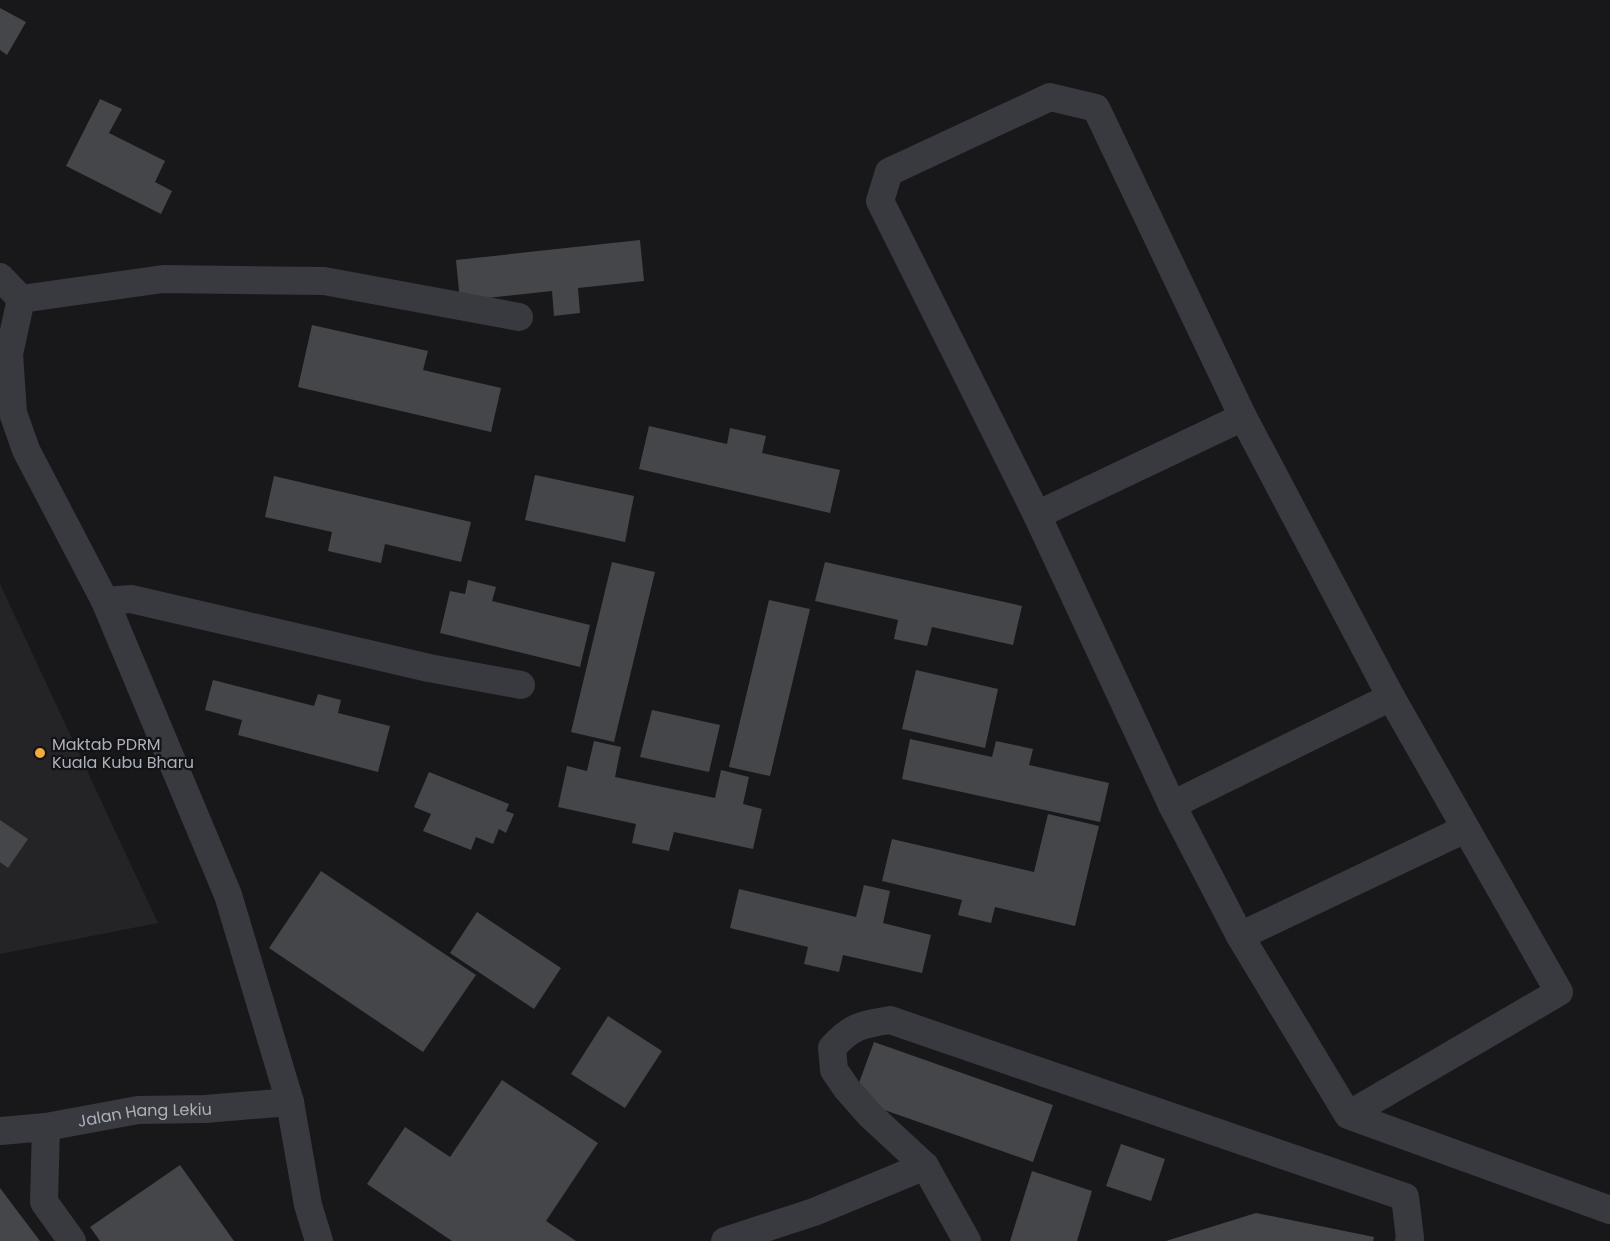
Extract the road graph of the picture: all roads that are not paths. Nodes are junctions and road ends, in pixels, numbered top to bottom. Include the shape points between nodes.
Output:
1 (0, 277) edge
2 (21, 299) junction
3 (519, 317) dead end
4 (1243, 417) junction
5 (1037, 515) junction
6 (105, 601) junction
7 (521, 685) dead end
8 (1391, 697) junction
9 (1172, 805) junction
10 (1465, 829) junction
11 (1240, 936) junction
12 (290, 1102) junction
13 (1348, 1115) junction
14 (46, 1127) junction
15 (0, 1131) edge
16 (925, 1166) junction
17 (1610, 1210) edge
18 (72, 1241) edge
19 (319, 1241) edge
20 (725, 1241) edge
21 (967, 1241) edge
22 (1409, 1241) edge

1 - 2 street
2 - 3 street via 163,279 324,281
2 - 6 street via 9,354 13,413 26,450
4 - 5 street
4 - 5 street via 1096,108 1050,97 889,172 880,201
4 - 8 street
5 - 9 street
6 - 7 street via 131,599 429,668
6 - 12 street via 228,895
8 - 9 street
8 - 10 street
9 - 11 street
10 - 11 street
10 - 13 street via 1559,992
11 - 13 street
12 - 14 street, Jalan Hang Lekiu via 138,1110
12 - 19 street via 308,1205
13 - 17 street
14 - 15 street, Jalan Hang Lekiu
14 - 18 street via 44,1202
16 - 20 street via 814,1212
16 - 21 street
16 - 22 street via 870,1115 834,1070 832,1047 862,1024 890,1020 1405,1197

